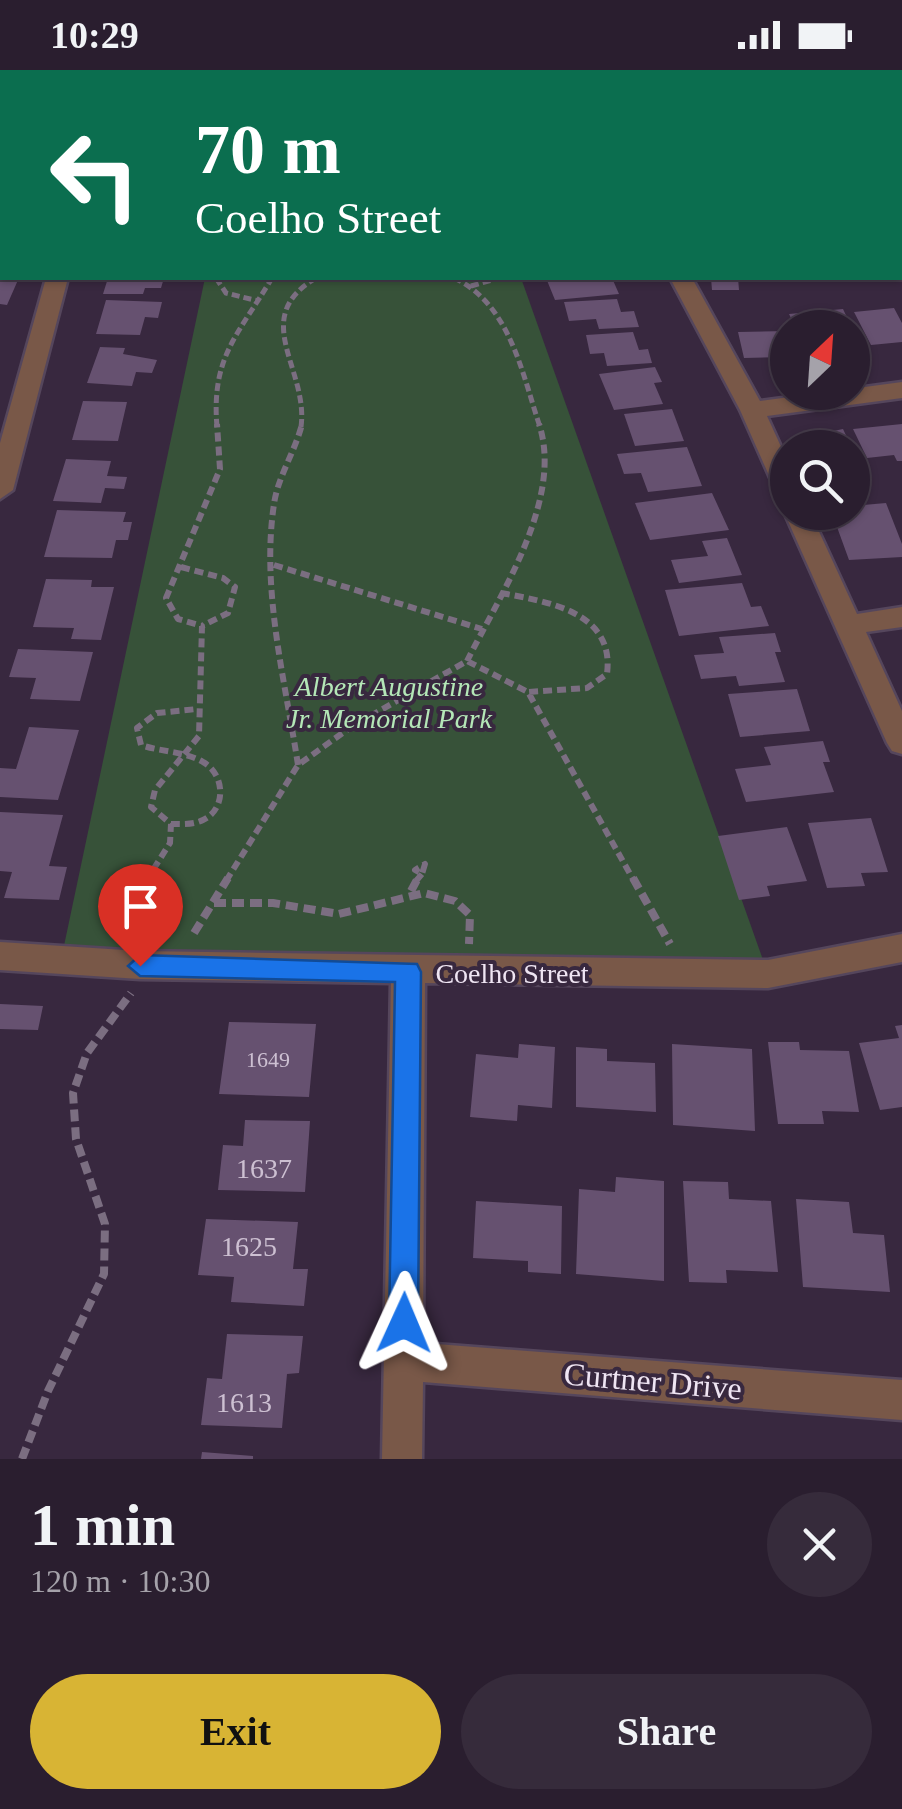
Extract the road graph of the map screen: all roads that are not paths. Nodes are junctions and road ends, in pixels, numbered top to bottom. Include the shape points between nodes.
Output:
1 (56, 280) edge
2 (683, 280) edge
3 (902, 390) edge
4 (752, 410) junction
5 (7, 427) edge
6 (770, 451) edge
7 (0, 490) edge
8 (804, 530) edge
9 (902, 617) edge
10 (846, 625) junction
11 (902, 743) edge
12 (902, 948) edge
13 (0, 956) edge
14 (408, 972) junction
15 (403, 1361) junction
16 (902, 1400) edge
17 (402, 1459) edge

1 - 5 street
2 - 4 street
3 - 4 street
4 - 6 street
5 - 7 street
8 - 10 street
9 - 10 street
10 - 11 street
12 - 14 street, Coelho Street via 768,974
13 - 14 street, Coelho Street
14 - 15 street
15 - 16 street, Curtner Drive
15 - 17 street

